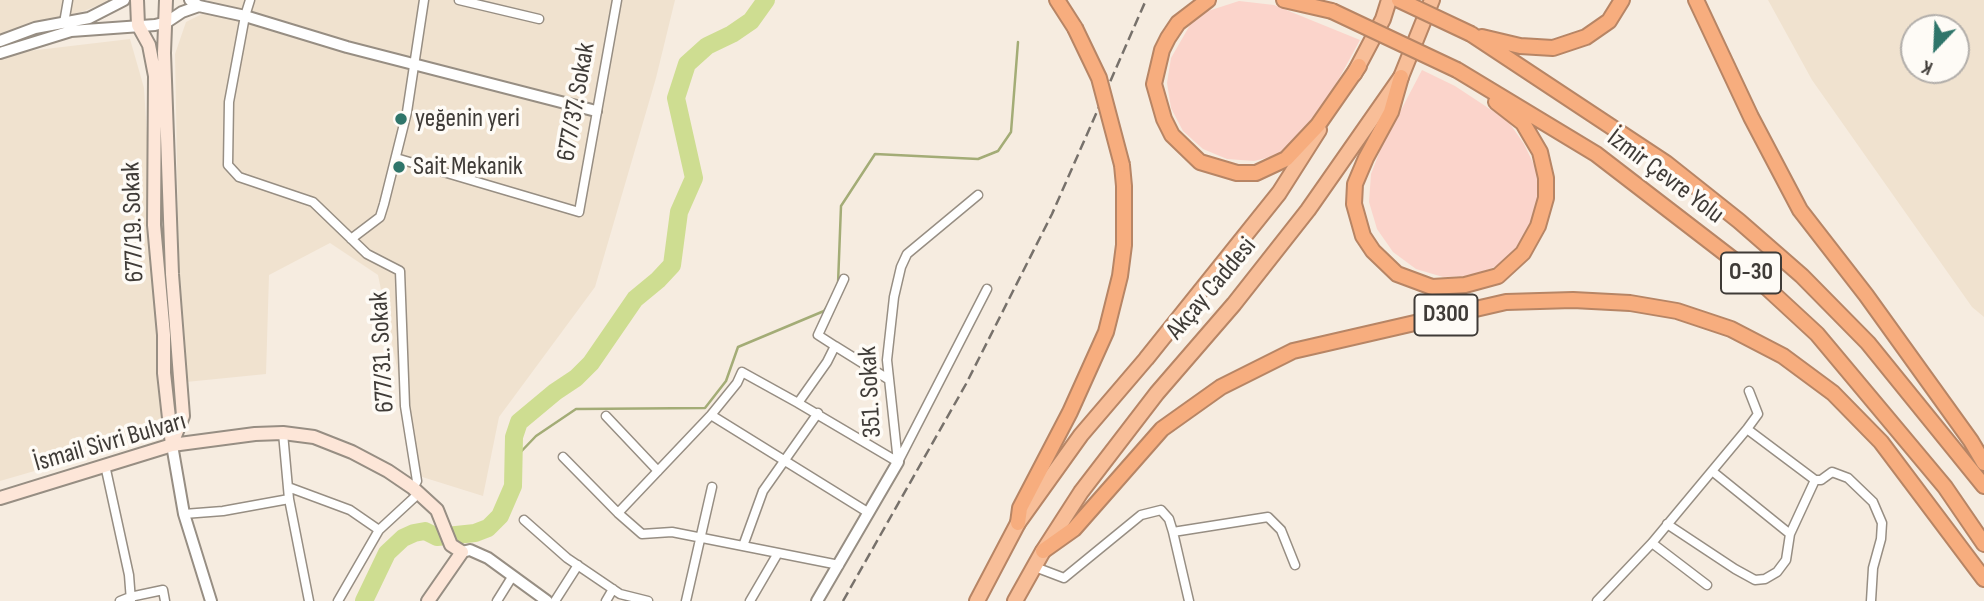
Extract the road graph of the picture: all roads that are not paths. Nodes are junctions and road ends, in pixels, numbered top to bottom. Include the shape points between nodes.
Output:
1 (68, 0) edge
2 (124, 0) edge
3 (137, 0) edge
4 (166, 0) edge
5 (250, 0) edge
6 (424, 0) edge
7 (459, 0) edge
8 (617, 0) edge
9 (1057, 0) edge
10 (1208, 0) edge
11 (1284, 0) edge
12 (1304, 0) edge
13 (1389, 0) edge
14 (1399, 0) edge
15 (1432, 0) edge
16 (1622, 0) edge
17 (1696, 0) edge
18 (194, 3) edge
19 (1332, 11) junction
20 (245, 16) junction
21 (539, 19) dead end
22 (167, 22) junction
23 (64, 23) junction
24 (138, 25) junction
25 (1471, 34) junction
26 (0, 41) edge
27 (0, 53) edge
28 (416, 64) junction
29 (1359, 66) junction
30 (1457, 70) junction
31 (1401, 77) junction
32 (596, 111) junction
33 (396, 158) junction
34 (978, 195) dead end
35 (351, 239) junction
36 (845, 279) dead end
37 (987, 289) dead end
38 (835, 345) junction
39 (888, 379) junction
40 (1749, 391) dead end
41 (798, 403) junction
42 (818, 413) junction
43 (711, 415) junction
44 (606, 416) dead end
45 (1747, 429) junction
46 (283, 433) junction
47 (172, 445) junction
48 (563, 457) dead end
49 (783, 460) junction
50 (898, 462) junction
51 (1984, 463) edge
52 (105, 465) junction
53 (658, 471) junction
54 (1712, 471) junction
55 (1815, 480) junction
56 (288, 486) junction
57 (1984, 486) edge
58 (712, 487) dead end
59 (416, 491) junction
60 (0, 498) edge
61 (289, 499) junction
62 (618, 513) junction
63 (869, 513) junction
64 (184, 514) junction
65 (524, 520) dead end
66 (1018, 523) junction
67 (1667, 524) junction
68 (379, 530) junction
69 (1173, 532) junction
70 (1790, 534) junction
71 (700, 537) junction
72 (1652, 544) junction
73 (1984, 544) edge
74 (743, 546) junction
75 (456, 549) junction
76 (1043, 551) junction
77 (778, 553) junction
78 (578, 565) junction
79 (839, 565) junction
80 (1295, 565) dead end
81 (1035, 567) junction
82 (512, 577) junction
83 (1984, 579) edge
84 (1707, 585) dead end
85 (613, 589) junction
86 (130, 599) edge
87 (120, 601) edge
88 (166, 601) edge
89 (211, 601) edge
90 (309, 601) edge
91 (338, 601) edge
92 (428, 601) edge
93 (497, 601) edge
94 (547, 601) edge
95 (555, 601) edge
96 (606, 601) edge
97 (648, 601) edge
98 (685, 601) edge
99 (750, 601) edge
100 (817, 601) edge
101 (977, 601) edge
102 (1015, 601) edge
103 (1189, 601) edge
104 (1597, 601) edge
105 (1871, 601) edge

1 - 23 street
2 - 23 street via 89,18
3 - 24 main road, 677/19. Sokak
4 - 22 main road, 677/19. Sokak
5 - 20 street
6 - 28 street
7 - 21 street
8 - 32 street, 677/37. Sokak
9 - 66 highway, bridge via 1099,78 1122,165 1124,245 1106,332 1020,508
10 - 29 highway via 1178,23 1168,38 1154,84 1172,135 1200,162 1237,173 1256,173 1286,159 1318,125
11 - 19 highway
12 - 19 highway, İzmir Çevre Yolu / O-30
13 - 29 highway, Akçay Caddesi
14 - 25 highway, İzmir Çevre Yolu / O-30, bridge
15 - 31 highway, Akçay Caddesi
16 - 25 highway via 1609,21 1586,37 1553,48 1520,46
17 - 51 highway via 1800,210
18 - 20 street
18 - 22 street
19 - 30 highway, İzmir Çevre Yolu / O-30, bridge
20 - 28 street
20 - 35 street, 677/31. Sokak via 229,102 228,165 239,177 313,202
22 - 24 street
22 - 47 main road, 677/19. Sokak via 164,53 172,274 183,416
23 - 26 street
24 - 27 street via 71,32
24 - 47 main road, 677/19. Sokak via 149,45 155,76 153,225
25 - 57 highway, İzmir Çevre Yolu / O-30 via 1666,163 1802,276 1868,343
28 - 32 street
28 - 33 street
29 - 66 highway, Akçay Caddesi via 1279,193 1081,435
30 - 31 highway via 1523,123 1540,152 1546,198 1538,226 1513,264 1491,279 1449,287 1432,287 1397,274 1373,251 1358,222 1355,184 1391,112
30 - 73 highway, İzmir Çevre Yolu / O-30 via 1596,154 1752,274 1817,334 1945,487
31 - 76 highway, Akçay Caddesi via 1308,210 1157,393 1081,492
32 - 33 street, 677/37. Sokak via 579,212
33 - 35 street via 380,217
34 - 39 street, 351. Sokak via 907,254 894,297
35 - 59 street, 677/31. Sokak via 367,254 400,271 405,406
36 - 38 street via 817,334
37 - 50 street
38 - 39 street
38 - 41 street
39 - 50 street, 351. Sokak
40 - 45 street via 1758,414
41 - 42 street
41 - 43 street via 742,372
42 - 49 street
42 - 50 street
43 - 49 street
43 - 53 street
44 - 53 street
45 - 54 street
45 - 55 street
46 - 47 main road, İsmail Sivri Bulvarı
46 - 56 street
46 - 59 main road, İsmail Sivri Bulvarı via 352,452
47 - 52 main road, İsmail Sivri Bulvarı
47 - 64 street, 677/19. Sokak
48 - 62 street
49 - 63 street
49 - 74 street via 763,491
50 - 63 street, 351. Sokak
52 - 60 main road, İsmail Sivri Bulvarı
52 - 86 street
53 - 62 street
54 - 67 street
54 - 70 street
55 - 70 street
55 - 105 street via 1832,472 1848,478 1873,502 1882,523
56 - 61 street
56 - 68 street via 350,510
58 - 71 street
59 - 68 street
59 - 75 main road, İsmail Sivri Bulvarı via 437,510
61 - 64 street
61 - 90 street
62 - 71 street via 642,534 672,532
63 - 79 street, 351. Sokak
64 - 89 street, 677/19. Sokak
65 - 78 street
66 - 101 highway, Akçay Caddesi
67 - 70 street via 1755,580 1777,572 1786,560
67 - 72 street
68 - 91 street
69 - 80 street via 1268,517 1281,530
69 - 81 street via 1161,510 1141,516 1064,578
69 - 103 street
71 - 74 street
71 - 98 street
72 - 84 street
72 - 104 street
74 - 77 street
75 - 82 street via 488,558
75 - 92 main road
76 - 81 highway, Akçay Caddesi
76 - 83 highway, D300 via 1074,529 1161,429 1221,387 1293,351 1506,302 1573,300 1677,311 1731,329 1783,356 1833,393 1881,442
77 - 79 street
77 - 99 street
78 - 85 street
78 - 95 street
79 - 100 street, 351. Sokak
81 - 102 highway, Akçay Caddesi
82 - 93 street
82 - 94 street
85 - 96 street
85 - 97 street
86 - 87 street
86 - 88 street via 163,590

